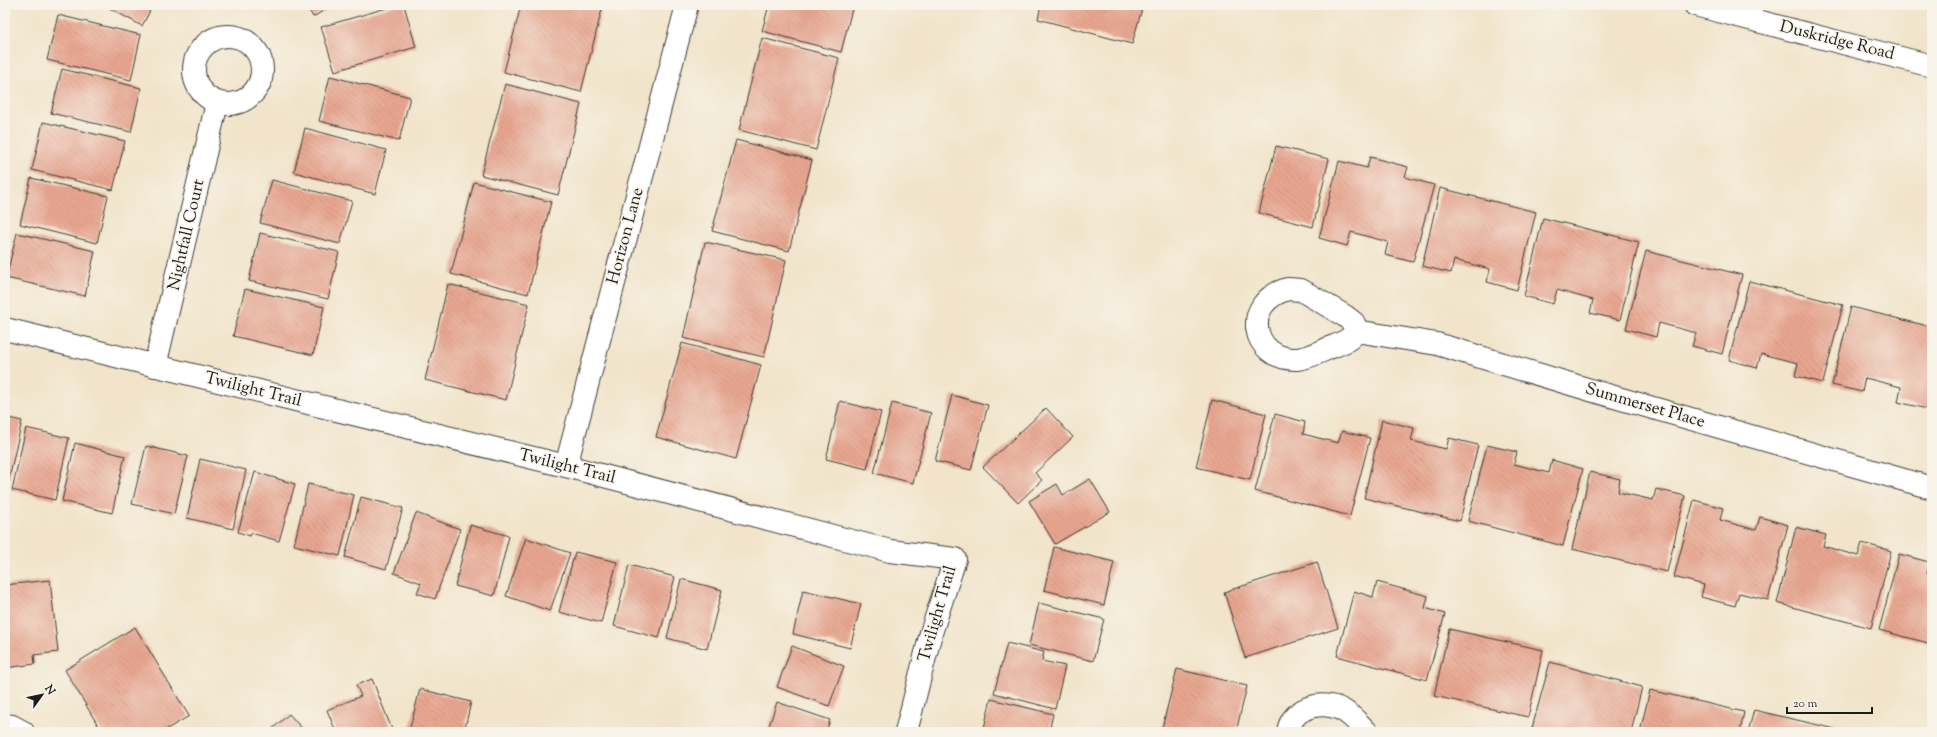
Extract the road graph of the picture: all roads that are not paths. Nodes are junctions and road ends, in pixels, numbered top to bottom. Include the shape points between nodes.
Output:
1 (687, 5) edge
2 (1695, 5) edge
3 (1932, 66) edge
4 (217, 103) dead end
5 (5, 329) edge
6 (1356, 331) dead end
7 (155, 366) junction
8 (566, 466) junction
9 (1932, 488) edge
10 (5, 725) edge
11 (23, 732) edge
12 (906, 732) edge
13 (1288, 732) edge
14 (1367, 732) edge

1 - 8 street, Horizon Lane
2 - 3 street, Duskridge Road
4 - 7 street, Nightfall Court
5 - 7 street, Twilight Trail
6 - 9 street, Summerset Place via 1437,344
7 - 8 street, Twilight Trail
8 - 12 street, Twilight Trail via 890,551 955,559 930,634
10 - 11 street
13 - 14 street via 1294,718 1302,710 1324,704 1347,712

